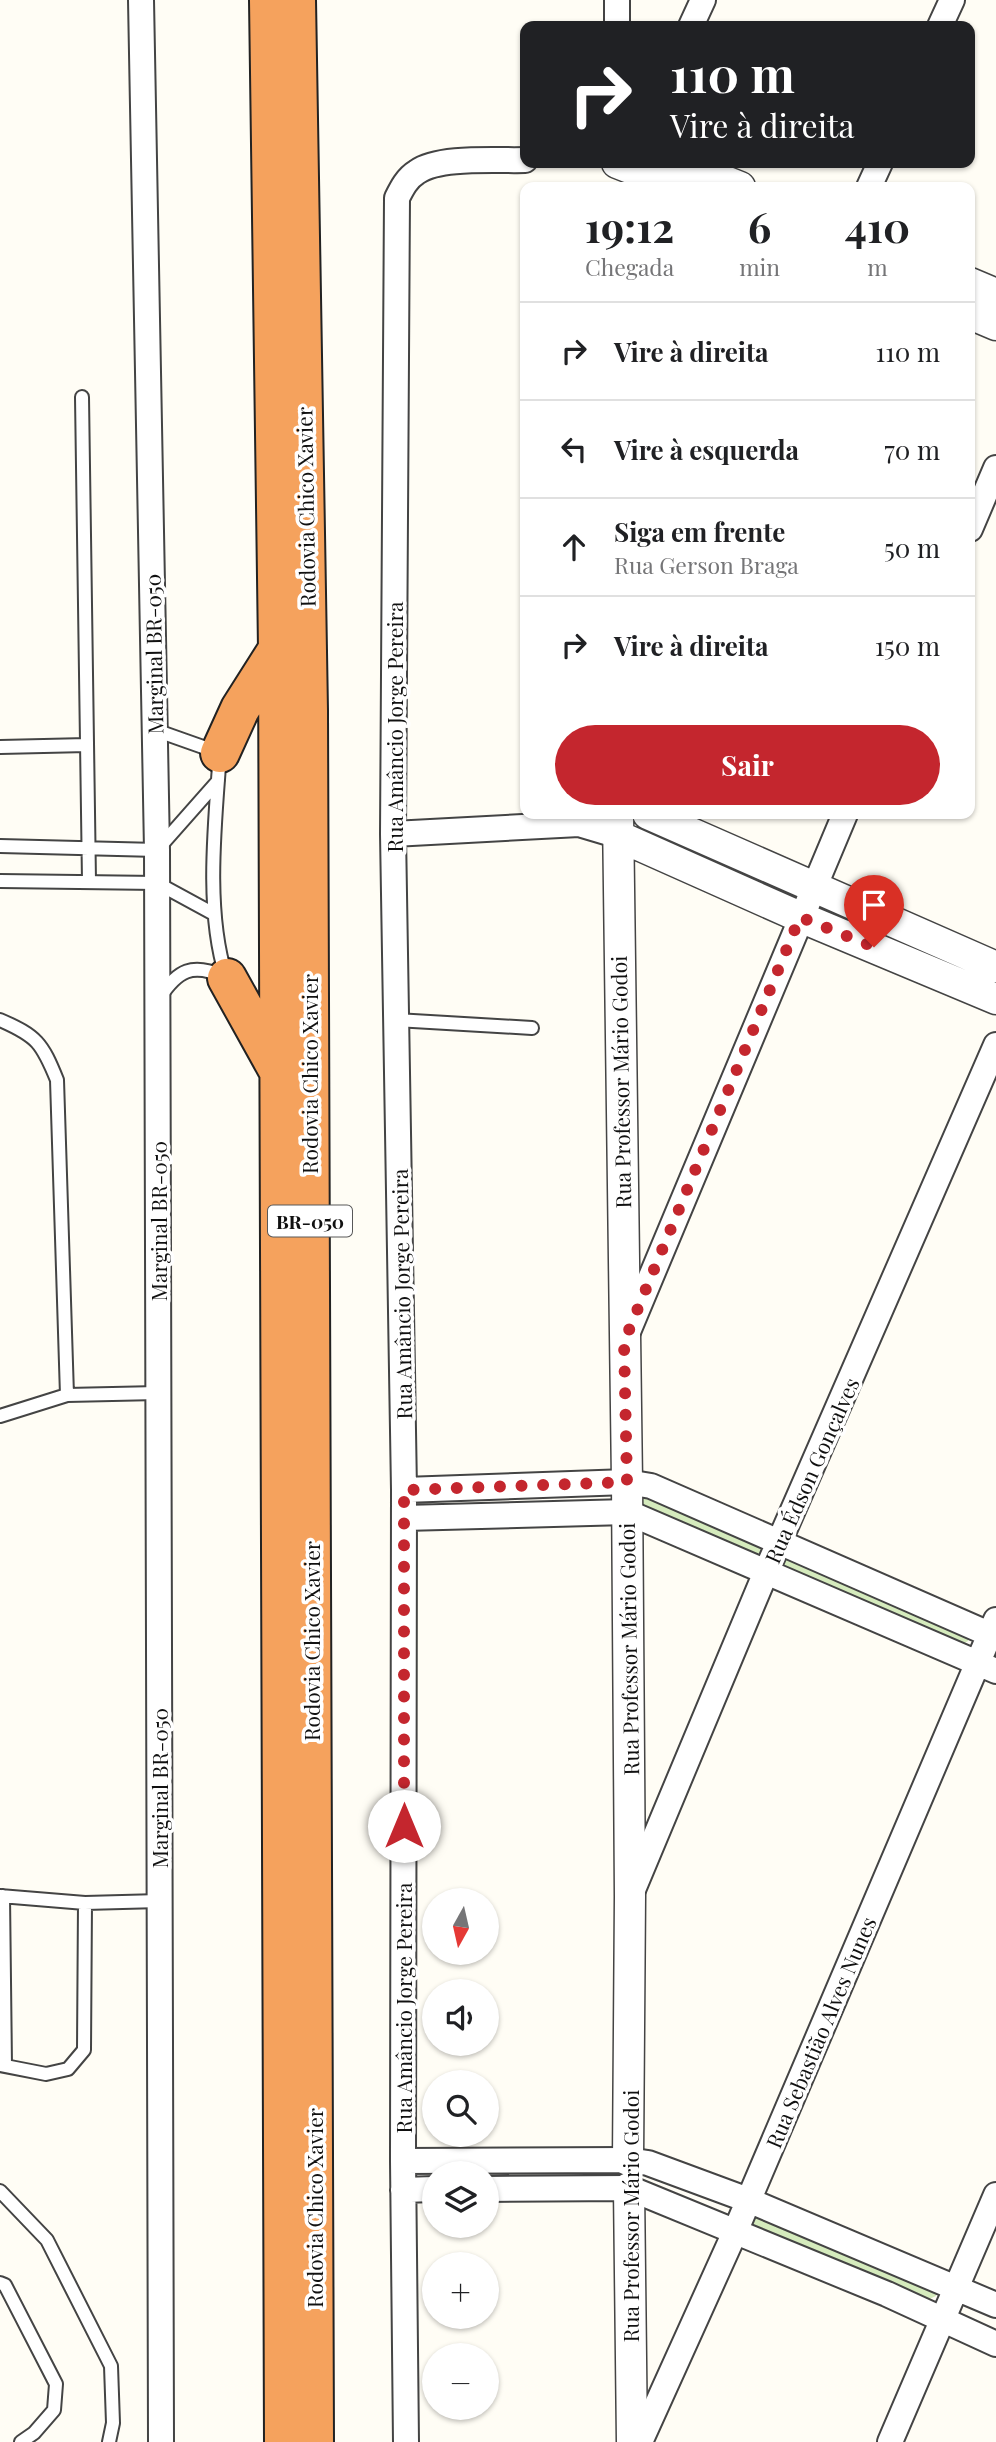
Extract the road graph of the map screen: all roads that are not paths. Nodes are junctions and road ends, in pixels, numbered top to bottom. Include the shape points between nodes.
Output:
1 (141, 0) edge
2 (269, 0) edge
3 (296, 0) edge
4 (617, 0) edge
5 (703, 0) edge
6 (951, 0) edge
7 (617, 21) edge
8 (693, 21) edge
9 (942, 21) edge
10 (520, 160) edge
11 (622, 168) edge
12 (692, 168) edge
13 (663, 182) edge
14 (728, 182) edge
15 (975, 285) edge
16 (996, 294) edge
17 (975, 315) edge
18 (996, 325) edge
19 (82, 397) dead end
20 (996, 468) edge
21 (975, 517) edge
22 (278, 649) junction
23 (155, 730) junction
24 (87, 745) junction
25 (0, 747) edge
26 (219, 767) junction
27 (659, 819) edge
28 (843, 819) edge
29 (612, 821) edge
30 (393, 834) junction
31 (0, 846) edge
32 (88, 849) junction
33 (157, 850) junction
34 (0, 881) edge
35 (89, 881) junction
36 (157, 883) junction
37 (814, 887) junction
38 (214, 914) junction
39 (800, 917) junction
40 (996, 967) edge
41 (227, 978) junction
42 (996, 999) edge
43 (157, 1001) junction
44 (0, 1020) edge
45 (396, 1020) junction
46 (532, 1028) dead end
47 (996, 1045) edge
48 (279, 1071) junction
49 (624, 1342) junction
50 (158, 1393) junction
51 (67, 1395) junction
52 (0, 1416) edge
53 (627, 1482) junction
54 (404, 1490) junction
55 (627, 1512) junction
56 (404, 1518) junction
57 (780, 1544) junction
58 (766, 1572) junction
59 (994, 1630) edge
60 (987, 1667) edge
61 (1, 1896) edge
62 (631, 1896) junction
63 (160, 1901) junction
64 (85, 1903) junction
65 (2, 2065) edge
66 (403, 2161) junction
67 (628, 2174) junction
68 (499, 2188) edge
69 (422, 2189) edge
70 (403, 2190) junction
71 (0, 2191) edge
72 (996, 2194) edge
73 (748, 2200) junction
74 (735, 2232) junction
75 (0, 2283) edge
76 (956, 2286) junction
77 (996, 2305) edge
78 (941, 2321) junction
79 (996, 2344) edge
80 (21, 2442) edge
81 (110, 2442) edge
82 (161, 2442) edge
83 (284, 2442) edge
84 (314, 2442) edge
85 (406, 2442) edge
86 (632, 2442) edge
87 (640, 2442) edge
88 (890, 2442) edge

1 - 23 street, Marginal BR-050
2 - 22 highway, Rodovia Chico Xavier / BR-050
3 - 84 highway, Rodovia Chico Xavier / BR-050 via 308,711
4 - 7 street
5 - 8 street
6 - 9 street
10 - 30 street, Rua Amâncio Jorge Pereira via 433,164 411,177 397,198
11 - 13 street
12 - 14 street
15 - 16 street
17 - 18 street
19 - 24 lane
20 - 21 street
22 - 26 highway via 240,709
22 - 48 highway, Rodovia Chico Xavier / BR-050
23 - 26 lane
23 - 33 street, Marginal BR-050
24 - 25 lane
24 - 32 lane
26 - 33 lane
26 - 38 lane
27 - 37 street
28 - 37 street
29 - 30 street
29 - 39 street
29 - 49 street, Rua Professor Mário Godoi
30 - 45 street, Rua Amâncio Jorge Pereira
31 - 32 lane
32 - 33 lane
32 - 35 lane
33 - 36 street, Marginal BR-050
34 - 35 lane
35 - 36 lane
36 - 38 lane
36 - 43 street, Marginal BR-050
37 - 39 street
37 - 40 street
38 - 41 lane
39 - 42 street
39 - 49 street
41 - 43 lane via 209,970 183,972
41 - 48 highway
43 - 50 street, Marginal BR-050
44 - 51 lane via 45,1048 57,1080
45 - 46 lane
45 - 54 street, Rua Amâncio Jorge Pereira
47 - 57 street, Rua Édson Gonçalves
48 - 83 highway, Rodovia Chico Xavier / BR-050
49 - 53 street, Rua Professor Mário Godoi
50 - 51 lane
50 - 63 street, Marginal BR-050
51 - 52 lane
53 - 54 street
53 - 55 street, Rua Professor Mário Godoi
53 - 57 street via 651,1486
54 - 56 street, Rua Amâncio Jorge Pereira
55 - 56 street
55 - 58 street
55 - 62 street, Rua Professor Mário Godoi
56 - 66 street, Rua Amâncio Jorge Pereira
57 - 58 street, Rua Édson Gonçalves
57 - 59 street
58 - 60 street
58 - 62 street, Rua Édson Gonçalves
59 - 60 street, Rua Sebastião Alves Nunes
60 - 73 street, Rua Sebastião Alves Nunes
61 - 64 lane
61 - 65 lane
62 - 67 street, Rua Professor Mário Godoi
63 - 64 lane
63 - 82 street, Marginal BR-050
64 - 65 lane via 84,2050 68,2069 46,2074
66 - 67 street
66 - 70 street, Rua Amâncio Jorge Pereira
67 - 68 street
67 - 73 street via 648,2163
67 - 74 street
67 - 86 street, Rua Professor Mário Godoi
69 - 70 street
70 - 85 street, Rua Amâncio Jorge Pereira
71 - 81 lane via 47,2240 111,2366
72 - 76 street
73 - 74 street, Rua Sebastião Alves Nunes
73 - 76 street
74 - 78 street
74 - 87 street, Rua Sebastião Alves Nunes
75 - 80 lane via 55,2384 54,2410
76 - 77 street
76 - 78 street
78 - 79 street
78 - 88 street

